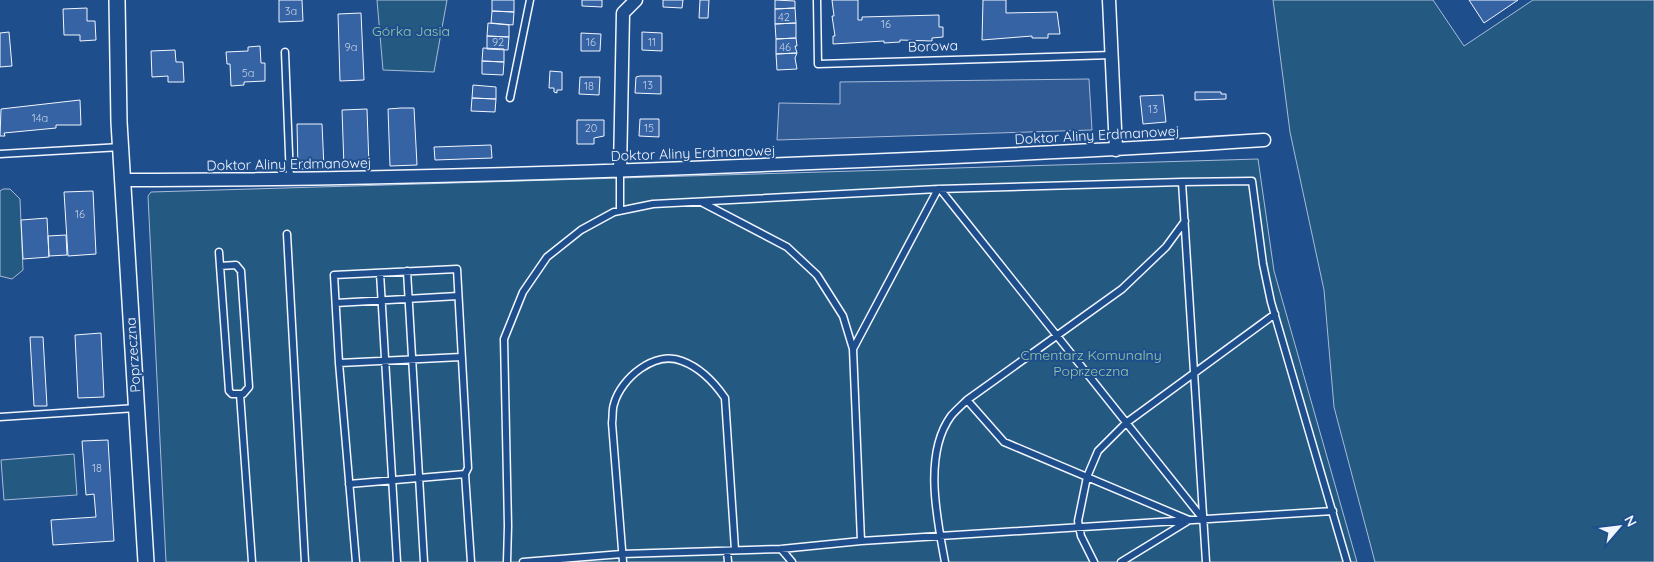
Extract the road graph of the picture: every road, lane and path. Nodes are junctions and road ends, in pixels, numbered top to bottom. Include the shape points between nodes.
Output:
1 (117, 0) edge
2 (530, 0) edge
3 (636, 0) edge
4 (817, 0) edge
5 (1109, 0) edge
6 (285, 52) dead end
7 (1112, 55) junction
8 (510, 98) dead end
9 (1264, 140) dead end
10 (121, 147) junction
11 (1116, 150) junction
12 (0, 154) edge
13 (620, 171) junction
14 (290, 179) junction
15 (122, 180) junction
16 (1182, 182) junction
17 (939, 189) junction
18 (701, 202) junction
19 (620, 210) junction
20 (1185, 221) junction
21 (287, 234) dead end
22 (219, 252) dead end
23 (220, 266) junction
24 (408, 271) junction
25 (380, 272) junction
26 (458, 296) junction
27 (409, 299) junction
28 (382, 300) junction
29 (336, 303) junction
30 (1275, 314) junction
31 (1057, 335) junction
32 (853, 349) junction
33 (461, 357) junction
34 (412, 360) junction
35 (386, 361) junction
36 (339, 364) junction
37 (1194, 372) junction
38 (240, 394) junction
39 (968, 400) junction
40 (137, 408) junction
41 (0, 417) edge
42 (1126, 422) junction
43 (465, 474) junction
44 (1087, 477) junction
45 (419, 478) junction
46 (393, 480) junction
47 (349, 484) junction
48 (1333, 512) junction
49 (1190, 520) junction
50 (1204, 520) junction
51 (1079, 528) junction
52 (940, 536) junction
53 (861, 541) junction
54 (781, 549) junction
55 (734, 550) junction
56 (727, 551) junction
57 (622, 554) junction
58 (563, 560) edge
59 (146, 562) edge
60 (252, 562) edge
61 (305, 562) edge
62 (356, 562) edge
63 (397, 562) edge
64 (424, 562) edge
65 (471, 562) edge
66 (507, 562) edge
67 (523, 562) edge
68 (623, 562) edge
69 (728, 562) edge
70 (792, 562) edge
71 (945, 562) edge
72 (1094, 562) edge
73 (1121, 562) edge
74 (1206, 562) edge
75 (1347, 562) edge

1 - 10 street, Poprzeczna
2 - 8 lane
3 - 13 street via 623,13
4 - 7 lane, Borowa via 818,64
5 - 7 street
6 - 14 lane
7 - 11 street
9 - 11 street, Doktor Aliny Erdmanowej
10 - 12 lane
10 - 15 street, Poprzeczna
11 - 13 street, Doktor Aliny Erdmanowej
13 - 14 street, Doktor Aliny Erdmanowej
13 - 19 lane
14 - 15 street, Doktor Aliny Erdmanowej
15 - 40 street, Poprzeczna
16 - 17 lane
16 - 20 lane
16 - 30 lane via 1252,181 1263,264
17 - 18 lane
17 - 31 lane
17 - 32 lane
18 - 19 lane via 653,204
18 - 32 lane via 787,247 811,269 843,316
19 - 66 lane via 580,230 547,257 523,292 504,338
20 - 31 lane via 1166,246 1122,289
20 - 37 lane
21 - 61 lane
22 - 23 lane
23 - 38 lane via 230,391
23 - 38 lane via 236,265 241,271 249,387
24 - 25 lane
24 - 26 lane via 457,269
24 - 27 lane
25 - 28 lane
25 - 29 lane via 334,275
26 - 27 lane
26 - 33 lane
27 - 28 lane
27 - 34 lane
28 - 29 lane
28 - 35 lane
29 - 36 lane
30 - 37 lane
30 - 48 lane
31 - 39 lane
31 - 42 lane
32 - 53 lane
33 - 34 lane
33 - 43 lane via 468,468
34 - 35 lane
34 - 45 lane
35 - 36 lane
35 - 46 lane
36 - 47 lane
37 - 42 lane
37 - 50 lane
38 - 60 lane
39 - 44 lane via 1004,442
39 - 52 lane via 951,417 941,437 934,470
40 - 41 lane
40 - 59 street, Poprzeczna
42 - 44 lane via 1098,451
42 - 50 lane
43 - 45 lane
43 - 65 lane
44 - 49 lane
44 - 51 lane
45 - 46 lane
45 - 64 lane
46 - 47 lane
46 - 63 lane
47 - 62 lane
48 - 50 lane
48 - 75 lane
49 - 50 lane
49 - 51 lane
49 - 73 lane
50 - 74 lane
51 - 52 lane
51 - 72 lane
52 - 53 lane
52 - 71 lane
53 - 54 lane
54 - 55 lane
54 - 70 lane
55 - 56 lane
55 - 57 lane via 725,398 710,378 682,360 660,359 640,368 620,389 614,404 612,423
56 - 57 lane
56 - 69 lane
57 - 58 lane
57 - 68 lane
58 - 67 lane

